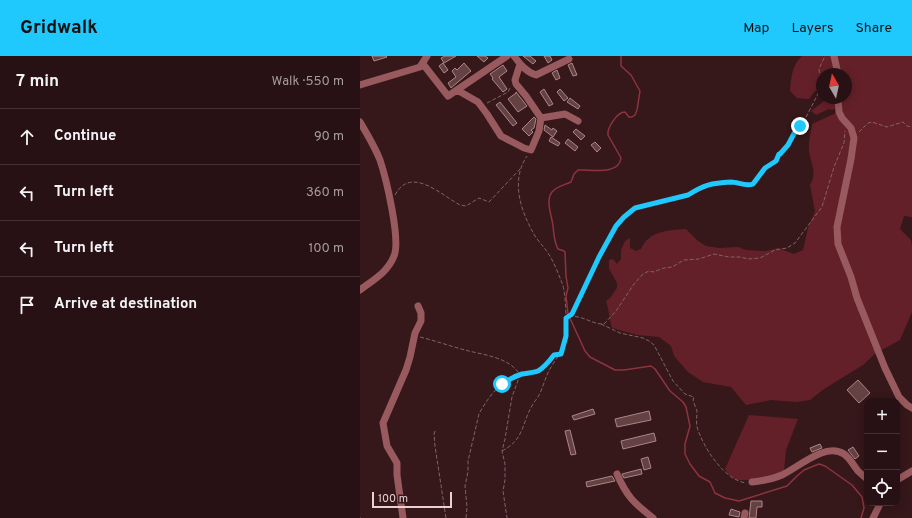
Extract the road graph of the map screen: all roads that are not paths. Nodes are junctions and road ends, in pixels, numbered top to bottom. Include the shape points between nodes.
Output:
1 (427, 56) edge
2 (507, 56) edge
3 (514, 56) edge
4 (834, 56) edge
5 (569, 59) dead end
6 (424, 64) junction
7 (520, 64) junction
8 (837, 68) edge
9 (360, 85) edge
10 (457, 90) junction
11 (838, 104) edge
12 (541, 118) junction
13 (578, 121) dead end
14 (360, 122) edge
15 (360, 290) edge
16 (418, 306) dead end
17 (912, 408) edge
18 (912, 471) edge
19 (617, 474) dead end
20 (864, 476) edge
21 (900, 478) edge
22 (752, 482) road end
23 (880, 506) edge
24 (403, 518) edge
25 (654, 518) edge
26 (873, 518) edge

1 - 6 street
2 - 10 street
3 - 7 street
4 - 8 street
5 - 7 street via 536,75 531,74
6 - 9 street
6 - 10 street via 448,96
7 - 12 street via 516,84
10 - 12 street via 481,106 501,136 524,148 531,150
11 - 17 street via 839,112 853,134 854,141 837,227 838,244 885,368 899,397
12 - 13 street via 565,114
14 - 15 street via 379,159 386,182 397,250 394,258 378,278
16 - 24 street via 421,321 414,336 409,363 383,423 387,446 397,463
18 - 21 street
19 - 25 street via 624,490 635,504
20 - 22 street via 850,459 837,451 820,454 784,474
23 - 26 street

